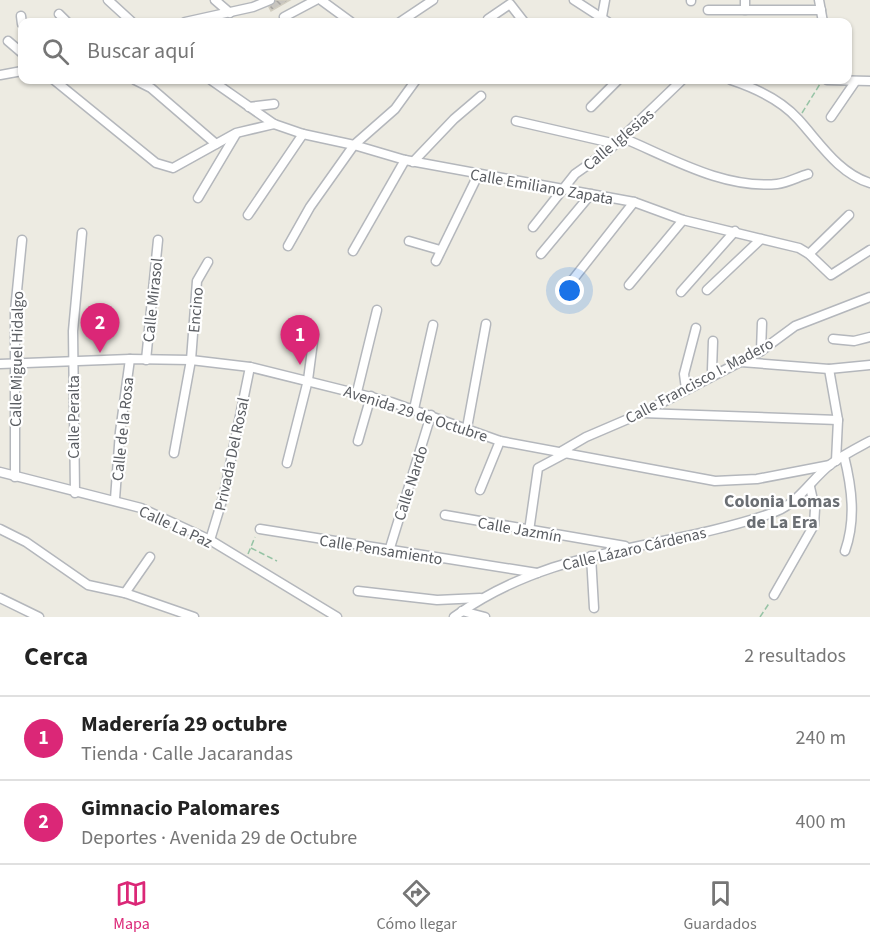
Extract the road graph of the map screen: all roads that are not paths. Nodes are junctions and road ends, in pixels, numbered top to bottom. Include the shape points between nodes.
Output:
1 (108, 0) edge
2 (215, 0) edge
3 (270, 0) edge
4 (316, 0) edge
5 (321, 0) edge
6 (433, 0) edge
7 (574, 0) edge
8 (605, 0) edge
9 (811, 0) edge
10 (819, 0) edge
11 (745, 5) edge
12 (708, 10) dead end
13 (821, 10) junction
14 (230, 13) junction
15 (59, 14) dead end
16 (284, 17) dead end
17 (63, 18) edge
18 (128, 18) edge
19 (205, 18) edge
20 (346, 18) edge
21 (406, 18) edge
22 (489, 18) edge
23 (521, 18) edge
24 (599, 18) edge
25 (604, 18) edge
26 (822, 18) edge
27 (8, 40) dead end
28 (18, 49) edge
29 (18, 72) edge
30 (0, 75) edge
31 (870, 81) edge
32 (852, 82) edge
33 (855, 82) junction
34 (59, 84) edge
35 (143, 84) edge
36 (217, 84) edge
37 (413, 84) edge
38 (614, 84) edge
39 (678, 84) edge
40 (740, 84) edge
41 (482, 96) dead end
42 (274, 104) dead end
43 (249, 106) junction
44 (591, 107) dead end
45 (831, 117) dead end
46 (516, 121) dead end
47 (274, 124) junction
48 (236, 133) junction
49 (303, 134) junction
50 (619, 141) junction
51 (216, 144) junction
52 (354, 145) junction
53 (409, 161) junction
54 (808, 174) dead end
55 (478, 175) junction
56 (870, 183) edge
57 (560, 189) junction
58 (591, 194) junction
59 (198, 198) dead end
60 (634, 202) junction
61 (248, 215) dead end
62 (849, 215) dead end
63 (683, 220) junction
64 (532, 227) dead end
65 (735, 231) junction
66 (82, 233) dead end
67 (761, 239) junction
68 (22, 240) dead end
69 (158, 240) dead end
70 (408, 241) dead end
71 (288, 246) dead end
72 (440, 250) junction
73 (870, 250) edge
74 (353, 252) dead end
75 (541, 254) dead end
76 (809, 254) junction
77 (436, 261) dead end
78 (208, 262) dead end
79 (572, 282) dead end
80 (629, 285) dead end
81 (707, 290) dead end
82 (681, 292) dead end
83 (870, 297) edge
84 (377, 310) dead end
85 (762, 323) dead end
86 (486, 324) dead end
87 (433, 325) dead end
88 (696, 328) dead end
89 (314, 334) dead end
90 (870, 337) edge
91 (833, 339) dead end
92 (713, 341) dead end
93 (761, 351) junction
94 (130, 359) junction
95 (73, 360) junction
96 (146, 360) junction
97 (191, 360) junction
98 (740, 362) junction
99 (0, 364) edge
100 (15, 364) junction
101 (870, 366) edge
102 (250, 367) junction
103 (829, 369) junction
104 (715, 374) junction
105 (308, 380) junction
106 (686, 389) junction
107 (357, 392) junction
108 (372, 396) junction
109 (414, 409) junction
110 (642, 413) junction
111 (431, 415) junction
112 (838, 420) junction
113 (467, 428) junction
114 (358, 441) dead end
115 (500, 441) junction
116 (870, 441) edge
117 (565, 452) junction
118 (174, 453) dead end
119 (844, 456) junction
120 (287, 463) dead end
121 (833, 463) junction
122 (0, 472) edge
123 (15, 477) junction
124 (810, 487) junction
125 (480, 490) dead end
126 (75, 493) junction
127 (115, 499) junction
128 (445, 515) dead end
129 (260, 528) road end
130 (0, 529) edge
131 (529, 531) junction
132 (210, 540) junction
133 (630, 546) junction
134 (388, 550) junction
135 (845, 551) dead end
136 (591, 556) junction
137 (150, 557) dead end
138 (538, 573) junction
139 (358, 591) dead end
140 (125, 593) junction
141 (773, 597) road end
142 (0, 598) edge
143 (483, 598) junction
144 (594, 608) dead end
145 (462, 611) junction
146 (39, 617) edge
147 (194, 617) edge
148 (337, 617) edge
149 (454, 617) edge
150 (484, 617) edge

1 - 18 street
2 - 14 street
3 - 14 street
4 - 16 street
5 - 20 street
6 - 21 street
7 - 24 street
8 - 25 street
9 - 13 street
10 - 13 street
11 - 12 street
11 - 13 street
13 - 26 street
14 - 19 street
15 - 17 street
22 - 23 street via 510,4
27 - 28 street
29 - 30 street
31 - 33 street
32 - 33 street
33 - 45 street
34 - 51 street via 156,163 173,168
35 - 51 street
36 - 43 street, Calle Emiliano Zapata
37 - 52 street via 395,109
38 - 44 street
39 - 50 street, Calle Iglesias
40 - 56 street via 771,98 797,118 836,161 856,178
41 - 53 street
42 - 43 street
43 - 47 street, Calle Emiliano Zapata
46 - 50 street
47 - 48 street
47 - 49 street, Calle Emiliano Zapata
48 - 51 street
48 - 59 street
49 - 52 street, Calle Emiliano Zapata
49 - 61 street
50 - 54 street via 716,177 745,183 779,184
50 - 57 street, Calle Iglesias
52 - 53 street, Calle Emiliano Zapata
52 - 71 street via 309,207
53 - 55 street, Calle Emiliano Zapata
53 - 74 street
55 - 57 street, Calle Emiliano Zapata
55 - 72 street
57 - 58 street, Calle Emiliano Zapata
57 - 64 street, Calle Iglesias
58 - 60 street, Calle Emiliano Zapata
58 - 75 street
60 - 63 street, Calle Emiliano Zapata
60 - 79 street
62 - 76 street
63 - 65 street, Calle Emiliano Zapata
63 - 80 street
65 - 67 street, Calle Emiliano Zapata
65 - 82 street
66 - 95 street, Calle Peralta
67 - 76 street, Calle Emiliano Zapata
67 - 81 street
68 - 100 street, Calle Miguel Hidalgo via 15,292
69 - 96 street, Calle Mirasol
70 - 72 street
72 - 77 street
73 - 76 street, Calle Emiliano Zapata via 831,275
78 - 97 street, Encino via 197,281
83 - 93 street, Calle Francisco I. Madero via 795,326
84 - 107 street
85 - 93 street
86 - 113 street
87 - 109 street
88 - 106 street via 684,374
89 - 105 street
90 - 91 street via 854,341
92 - 104 street
93 - 98 street, Calle Francisco I. Madero
94 - 95 street, Avenida 29 de Octubre
94 - 96 street, Avenida 29 de Octubre
94 - 127 street, Calle de la Rosa
95 - 100 street, Avenida 29 de Octubre
95 - 126 street, Calle Peralta
96 - 97 street, Avenida 29 de Octubre
97 - 102 street, Avenida 29 de Octubre
97 - 118 street, Encino
98 - 103 street
98 - 104 street, Calle Francisco I. Madero
99 - 100 street, Avenida 29 de Octubre
100 - 123 street, Calle Miguel Hidalgo
101 - 103 street
102 - 105 street, Avenida 29 de Octubre
102 - 132 street, Privada Del Rosal via 224,494
103 - 112 street
104 - 106 street, Calle Francisco I. Madero
105 - 107 street, Avenida 29 de Octubre
105 - 120 street
106 - 110 street, Calle Francisco I. Madero
107 - 108 street, Avenida 29 de Octubre
108 - 109 street, Avenida 29 de Octubre
108 - 114 street
109 - 111 street, Avenida 29 de Octubre
110 - 112 street
110 - 117 street, Calle Francisco I. Madero via 586,437
111 - 113 street, Avenida 29 de Octubre
111 - 134 street, Calle Nardo
112 - 121 street
113 - 115 street, Avenida 29 de Octubre
115 - 117 street, Avenida 29 de Octubre
115 - 125 street
116 - 119 street, Calle Lázaro Cárdenas
117 - 121 street, Avenida 29 de Octubre via 715,481 757,479
117 - 131 street, Calle Francisco I. Madero via 538,468
119 - 121 street, Calle Lázaro Cárdenas
119 - 135 street via 853,530
121 - 124 street, Calle Lázaro Cárdenas
122 - 123 street, Calle La Paz
123 - 126 street, Calle La Paz
124 - 133 street, Calle Lázaro Cárdenas via 788,507 774,513
124 - 141 street via 816,509 814,525
126 - 127 street, Calle La Paz
127 - 132 street, Calle La Paz
128 - 131 street, Calle Jazmín
129 - 134 street, Calle Pensamiento
130 - 140 street via 88,585
131 - 133 street, Calle Jazmín
132 - 148 street, Calle La Paz
133 - 136 street, Calle Lázaro Cárdenas
134 - 138 street, Calle Pensamiento
136 - 138 street, Calle Lázaro Cárdenas
136 - 144 street
137 - 140 street
138 - 143 street, Calle Lázaro Cárdenas
139 - 143 street via 437,600
140 - 147 street
142 - 146 street
143 - 145 street, Calle Lázaro Cárdenas
145 - 149 street, Calle Lázaro Cárdenas
145 - 150 street

